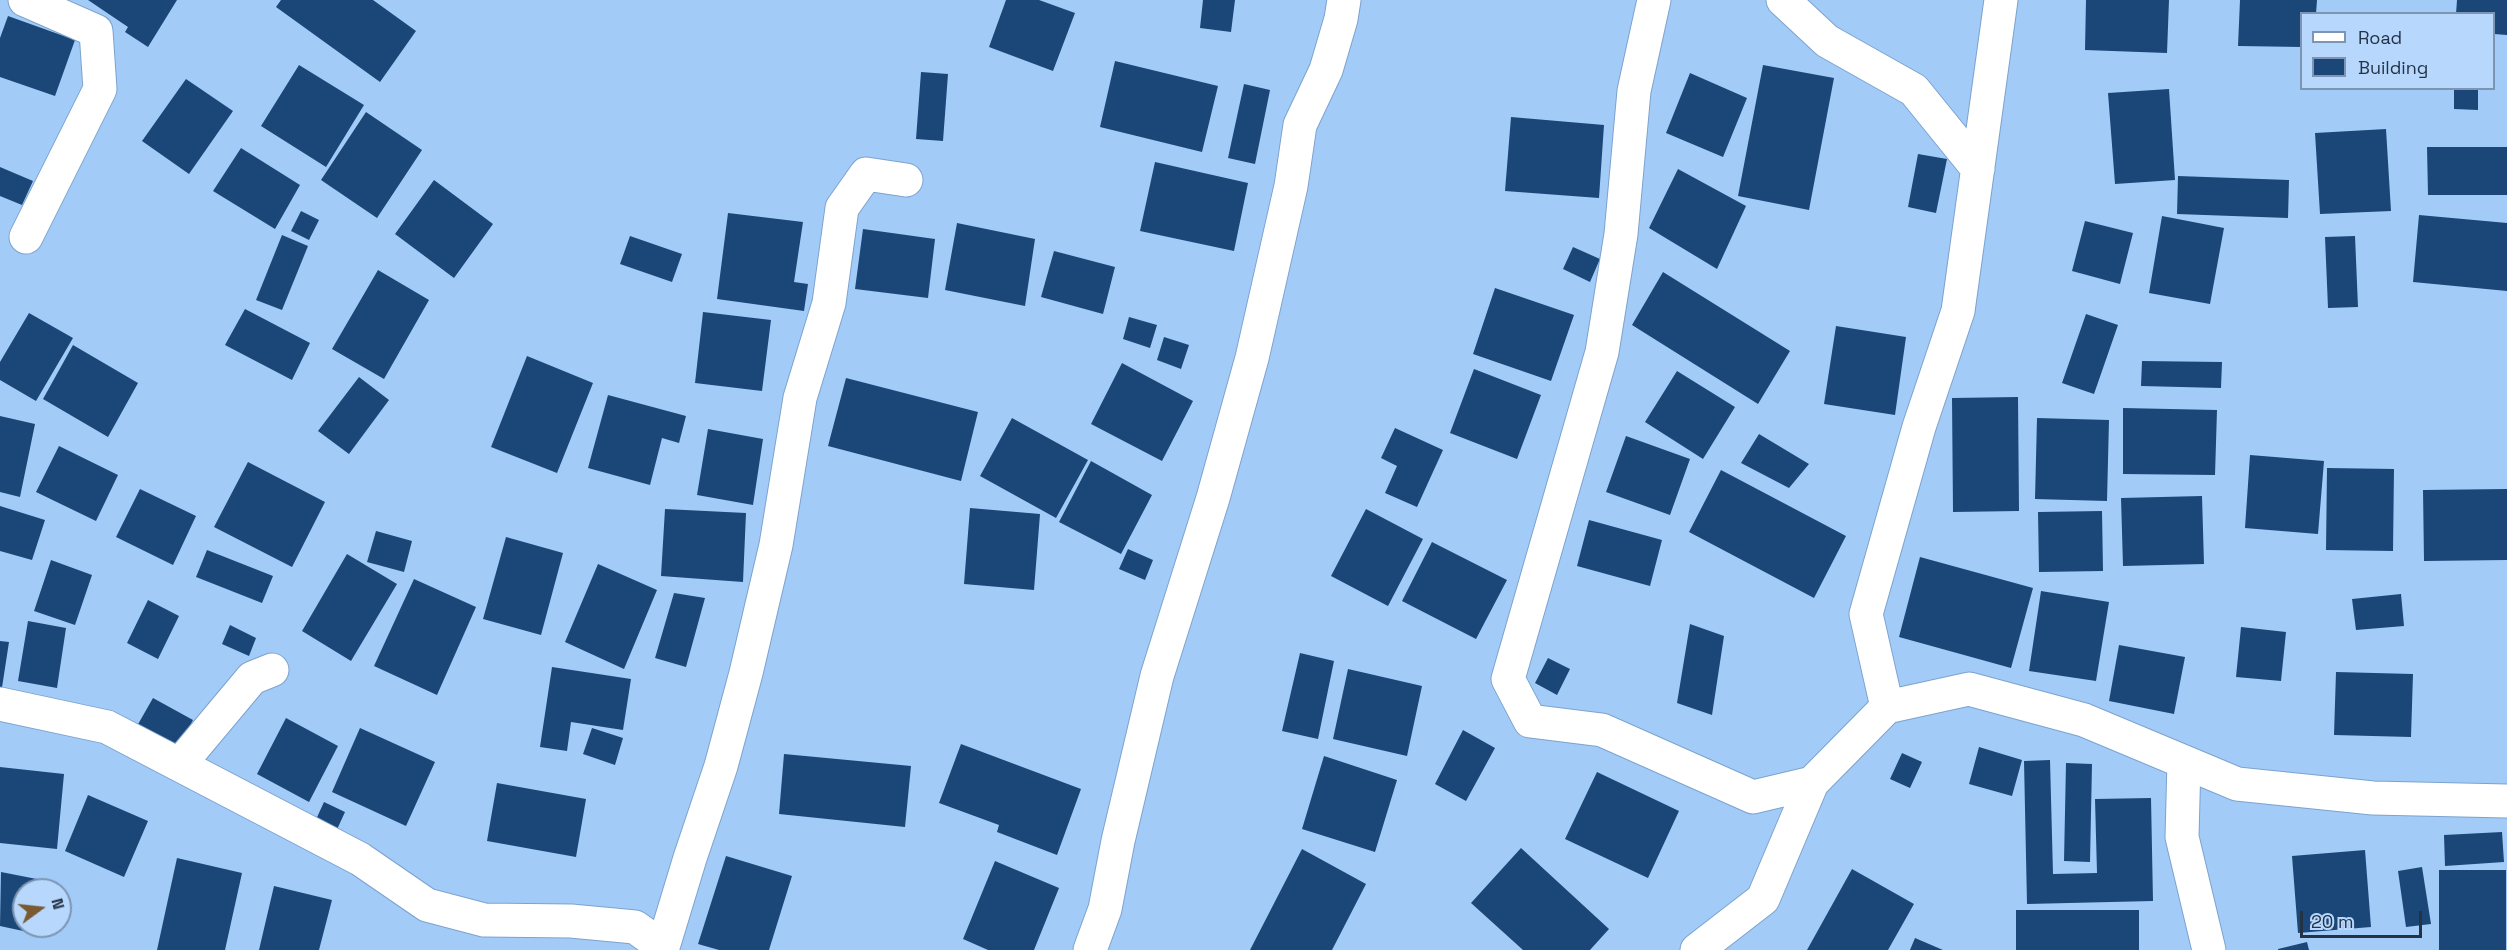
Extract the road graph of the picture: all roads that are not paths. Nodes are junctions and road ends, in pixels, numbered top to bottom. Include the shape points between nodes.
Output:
1 (25, 0) edge
2 (1344, 0) edge
3 (1654, 0) edge
4 (1783, 0) edge
5 (2001, 0) edge
6 (1978, 170) junction
7 (906, 180) dead end
8 (26, 237) dead end
9 (272, 670) dead end
10 (0, 704) edge
11 (1887, 707) junction
12 (2184, 762) junction
13 (180, 764) junction
14 (1812, 783) junction
15 (2507, 801) edge
16 (662, 948) edge
17 (1090, 950) edge
18 (1697, 950) edge
19 (2209, 950) edge

1 - 8 street via 96,31 100,89
2 - 17 street via 1326,70 1300,125 1291,186 1252,358 1213,498 1156,676 1105,909
3 - 14 street via 1634,91 1620,234 1602,352 1508,678 1530,721 1602,730 1753,797
4 - 6 street via 1827,41 1914,90
5 - 6 street
6 - 11 street via 1958,311 1919,427 1866,614
7 - 16 street via 866,174 842,208 829,303 800,398 776,545 746,673 721,766
9 - 13 street via 252,678
10 - 13 street via 107,727
11 - 12 street via 1969,689 2084,720
11 - 14 street
12 - 15 street via 2237,784 2373,798
12 - 19 street via 2182,837
13 - 16 street via 360,859 427,905 484,920 571,921 635,927
14 - 18 street via 1763,898

